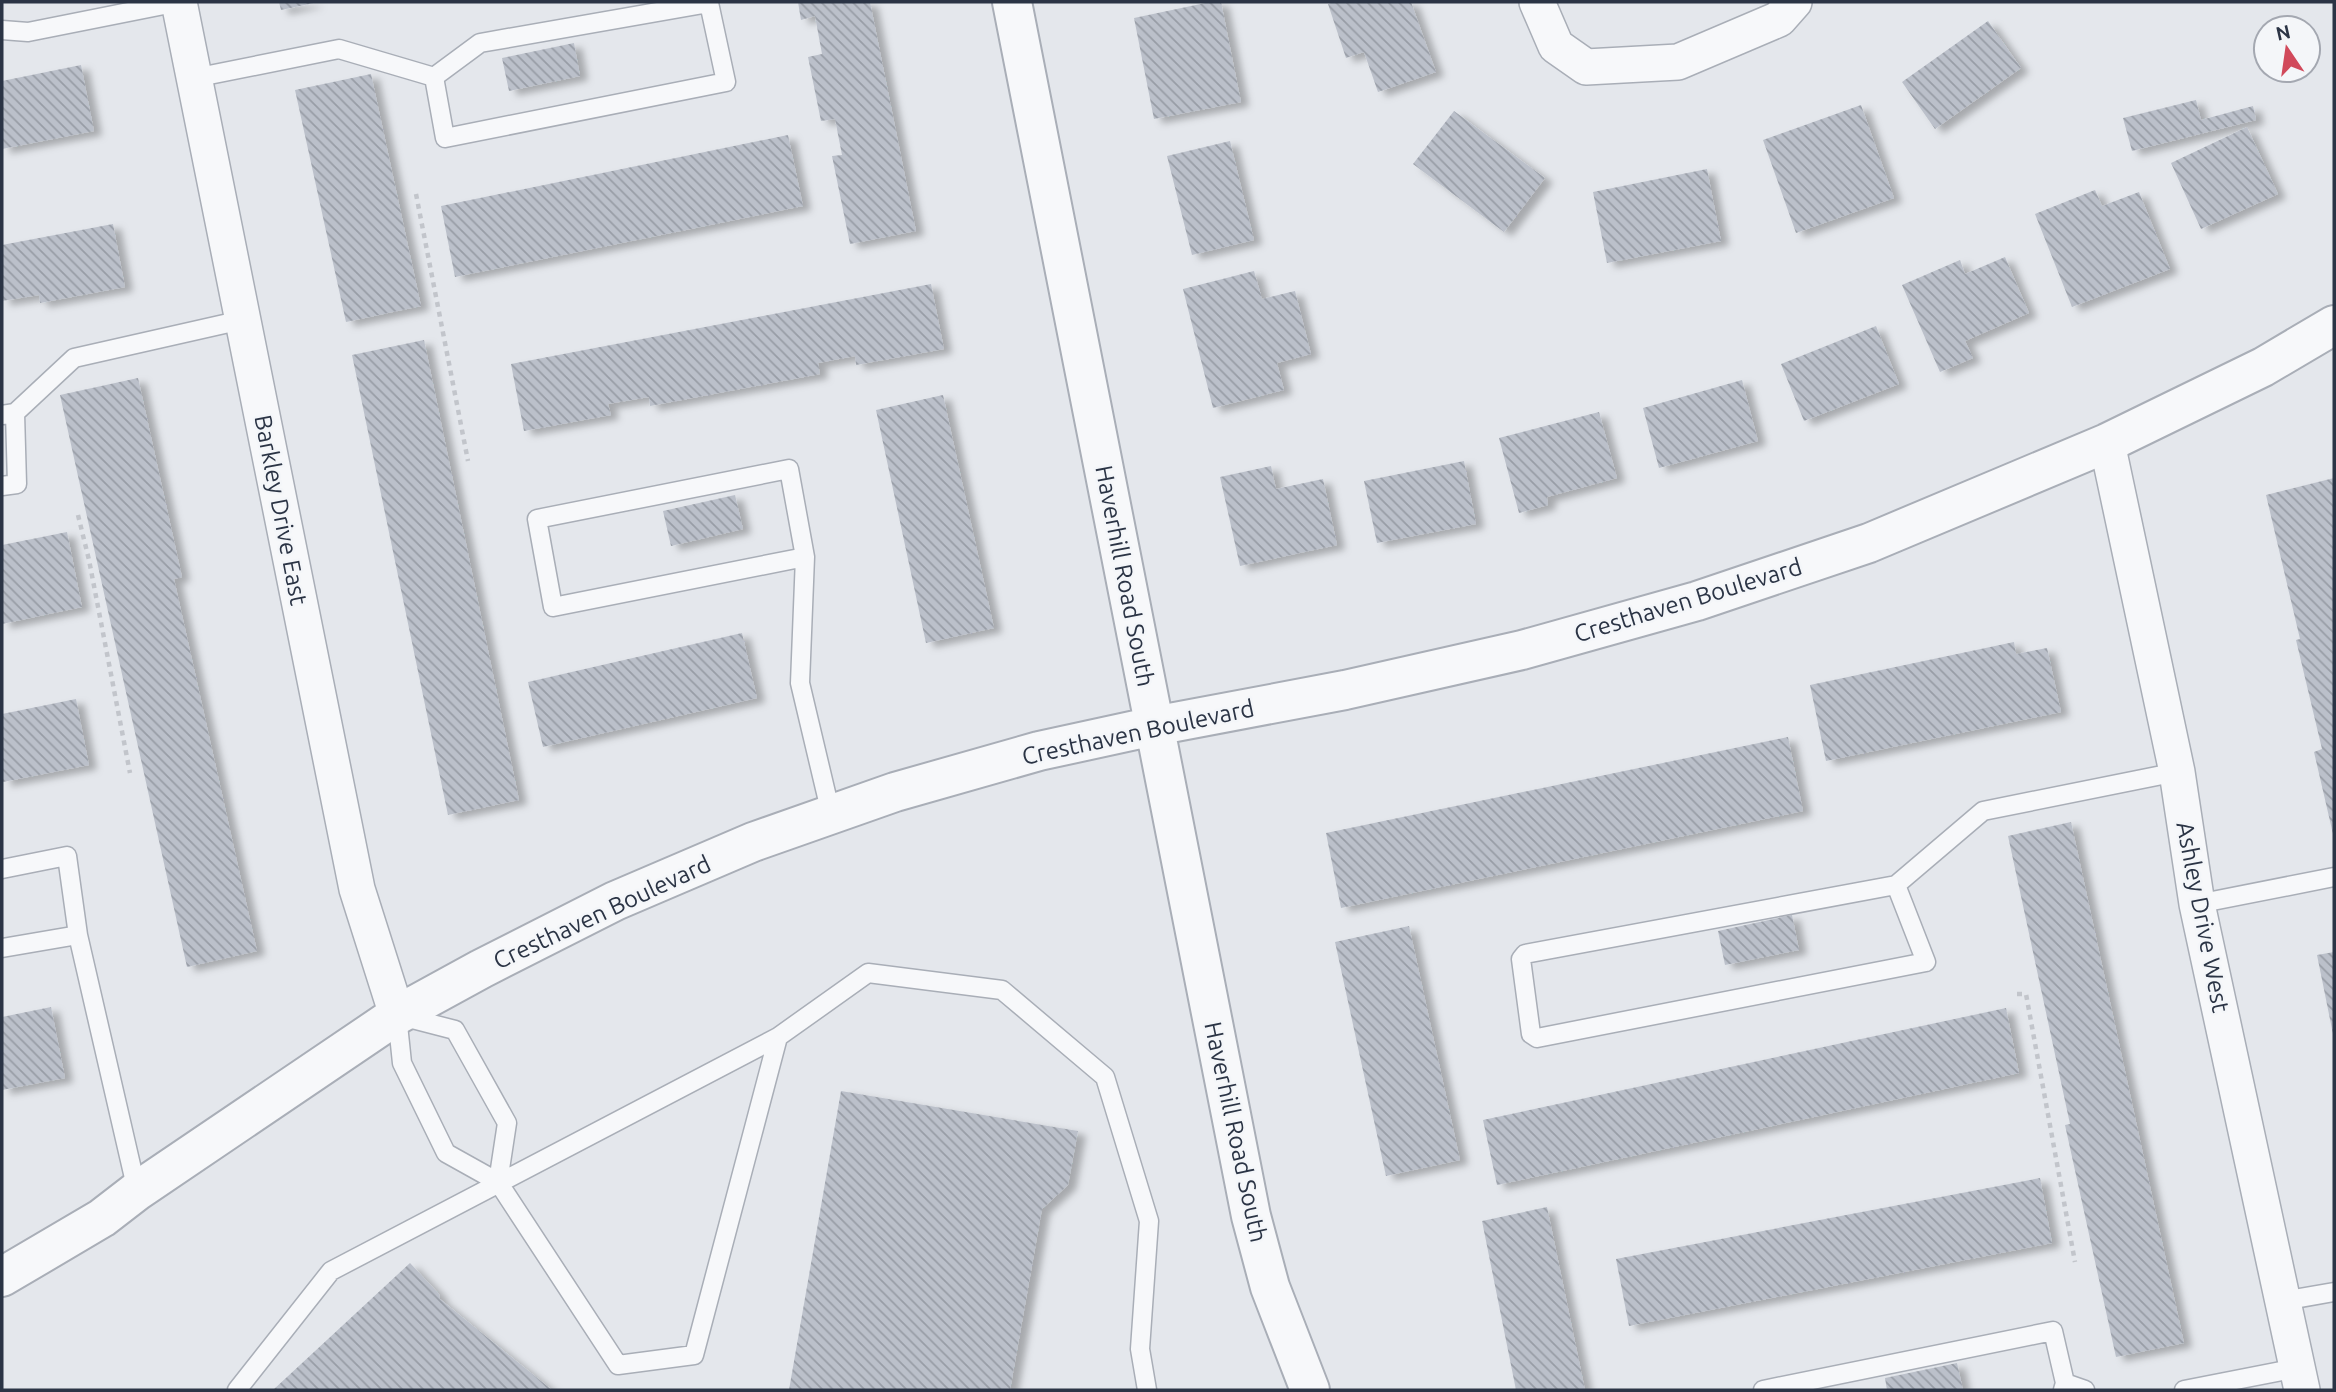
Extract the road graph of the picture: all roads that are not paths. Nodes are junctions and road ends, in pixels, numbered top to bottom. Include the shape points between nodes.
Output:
1 (179, 2) edge
2 (1012, 2) edge
3 (1537, 2) edge
4 (1794, 2) edge
5 (2, 30) edge
6 (434, 77) junction
7 (194, 78) junction
8 (242, 320) junction
9 (2334, 325) edge
10 (8, 414) edge
11 (2107, 443) junction
12 (2, 486) edge
13 (806, 557) junction
14 (1154, 726) junction
15 (2177, 772) junction
16 (831, 814) junction
17 (2, 869) edge
18 (2334, 877) edge
19 (1895, 885) junction
20 (2197, 904) junction
21 (78, 934) junction
22 (2, 948) edge
23 (397, 1015) junction
24 (779, 1037) junction
25 (498, 1182) junction
26 (137, 1191) junction
27 (2, 1277) edge
28 (2334, 1292) edge
29 (2283, 1301) junction
30 (2300, 1379) edge
31 (2064, 1387) edge
32 (237, 1390) edge
33 (1147, 1390) edge
34 (1310, 1390) edge
35 (1763, 1390) edge
36 (2085, 1390) edge
37 (2184, 1390) edge

1 - 5 lane via 28,32
1 - 7 street, Barkley Drive East
2 - 14 street, Haverhill Road South
3 - 4 street via 1556,46 1586,67 1678,62 1779,19
6 - 6 lane via 445,138 726,82 709,3 480,43
6 - 7 lane via 339,49
7 - 8 street, Barkley Drive East
8 - 10 lane via 75,358
8 - 23 street, Barkley Drive East via 357,890
9 - 11 street, Cresthaven Boulevard via 2263,367
10 - 12 lane via 17,484
11 - 14 street, Cresthaven Boulevard via 1869,542 1697,601 1522,650
11 - 15 street, Ashley Drive West
13 - 13 lane via 789,469 537,519 553,607
13 - 16 lane via 800,683
14 - 16 street, Cresthaven Boulevard via 1039,751
14 - 34 street, Haverhill Road South via 1251,1216 1270,1287
15 - 19 lane via 1983,811
15 - 20 street, Ashley Drive West
16 - 23 street, Cresthaven Boulevard via 615,901
17 - 21 lane via 67,856
18 - 20 lane
19 - 19 lane via 1525,954 1521,959 1531,1034 1537,1038 1926,962
20 - 29 street, Ashley Drive West
21 - 22 lane
21 - 26 lane
23 - 25 lane via 402,1063 446,1153
23 - 25 lane via 455,1030 507,1123
23 - 26 street, Cresthaven Boulevard
24 - 25 lane
24 - 25 lane via 694,1355 618,1365
24 - 33 lane via 868,973 1002,990 1105,1077 1149,1221 1140,1349
25 - 32 lane via 331,1271
26 - 27 street, Cresthaven Boulevard via 102,1218
28 - 29 lane
29 - 30 street, Ashley Drive West
30 - 37 lane
31 - 35 lane via 2053,1331
31 - 36 lane

